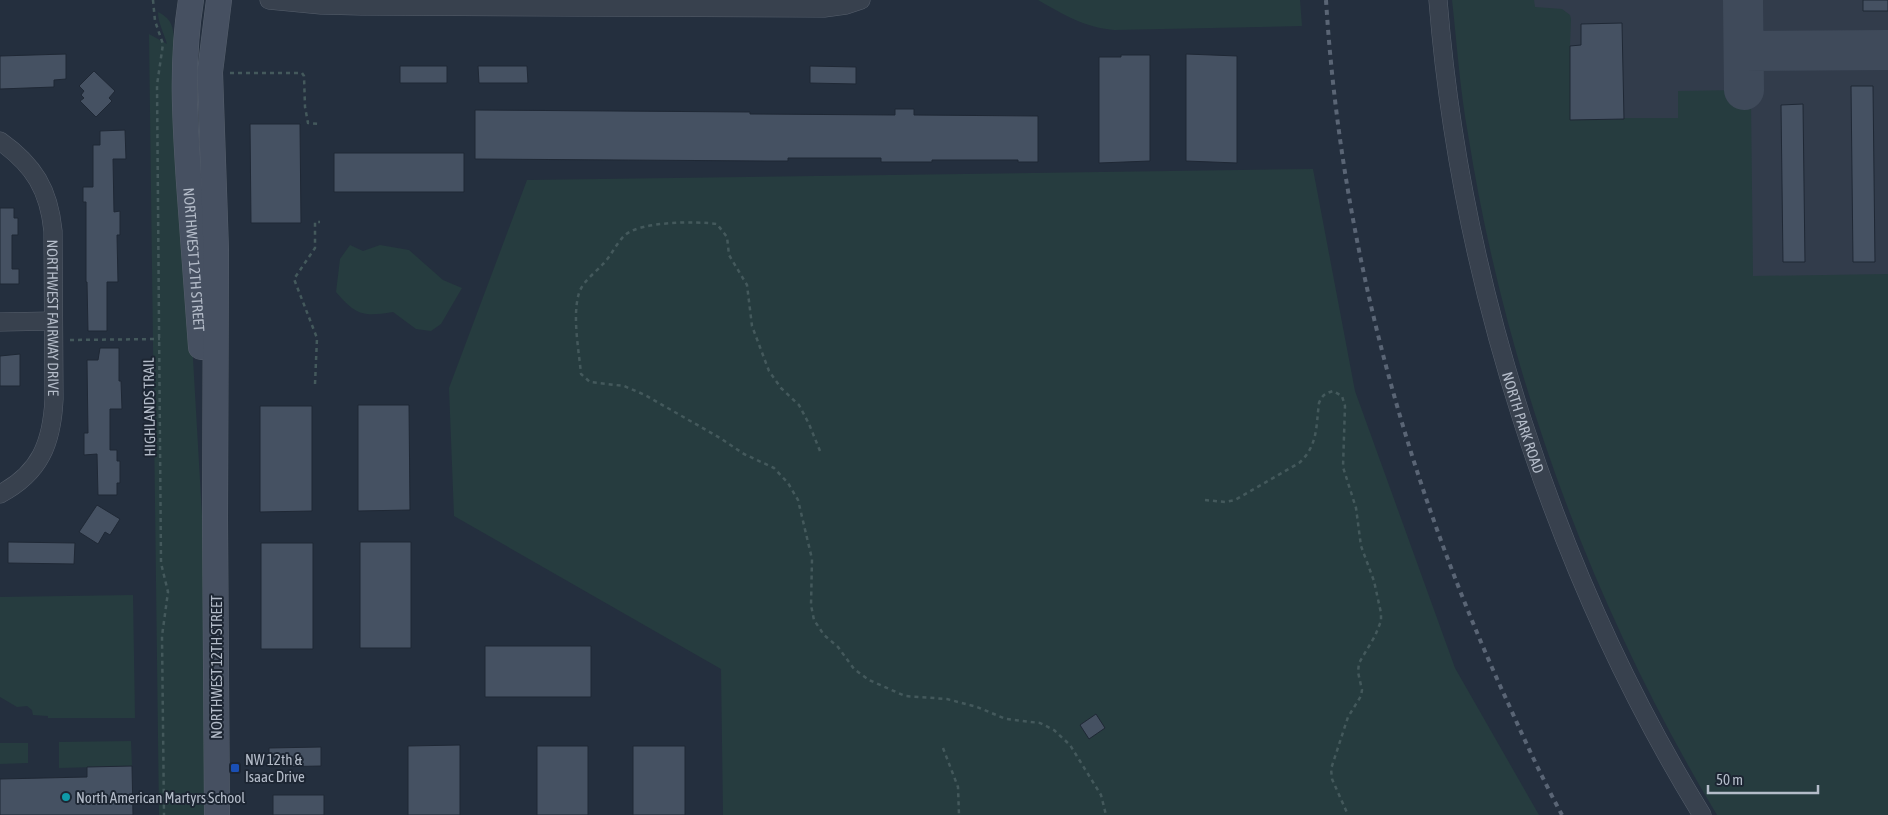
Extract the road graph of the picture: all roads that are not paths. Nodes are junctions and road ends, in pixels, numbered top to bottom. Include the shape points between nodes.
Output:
1 (190, 0) edge
2 (219, 0) edge
3 (270, 0) edge
4 (861, 0) edge
5 (1438, 0) edge
6 (0, 141) edge
7 (53, 321) junction
8 (0, 322) edge
9 (0, 494) edge
10 (215, 519) junction
11 (217, 815) edge
12 (1702, 815) edge

1 - 10 main road, NORTHWEST 12TH STREET via 184,64 186,132
2 - 10 main road, NORTHWEST 12TH STREET via 210,72 216,250
3 - 4 street via 361,6 814,8
5 - 12 street, NORTH PARK ROAD via 1448,87 1469,213 1498,335 1523,420 1553,506 1599,617 1659,740
6 - 7 street, NORTHWEST FAIRWAY DRIVE via 35,174 51,211
7 - 8 street
7 - 9 street, NORTHWEST FAIRWAY DRIVE via 54,399 49,439 26,476
10 - 11 main road, NORTHWEST 12TH STREET

